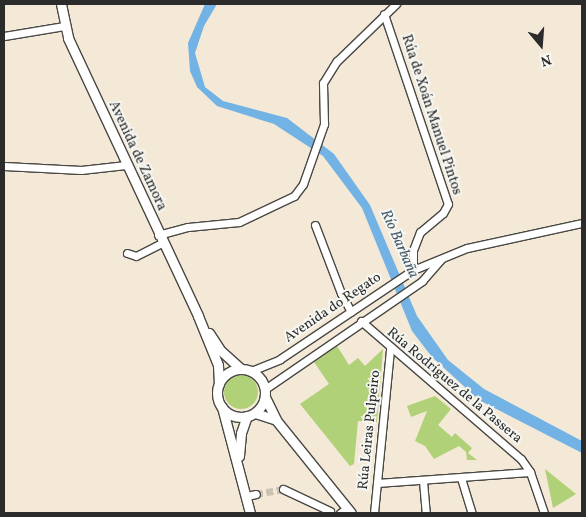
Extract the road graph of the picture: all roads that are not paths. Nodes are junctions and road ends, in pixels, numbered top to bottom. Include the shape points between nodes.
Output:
1 (61, 4) edge
2 (396, 4) edge
3 (384, 14) junction
4 (64, 26) junction
5 (4, 36) edge
6 (126, 165) junction
7 (4, 166) edge
8 (582, 223) edge
9 (316, 225) dead end
10 (160, 239) junction
11 (127, 252) dead end
12 (443, 256) junction
13 (413, 270) junction
14 (351, 312) junction
15 (198, 316) junction
16 (361, 321) junction
17 (390, 349) junction
18 (240, 368) junction
19 (251, 371) junction
20 (219, 384) junction
21 (265, 393) junction
22 (222, 407) junction
23 (251, 414) junction
24 (276, 420) junction
25 (239, 462) junction
26 (530, 472) junction
27 (461, 478) junction
28 (423, 481) junction
29 (377, 483) junction
30 (283, 489) tunnel mouth
31 (330, 511) dead end
32 (347, 512) edge
33 (250, 513) edge
34 (374, 513) edge
35 (426, 513) edge
36 (472, 513) edge
37 (544, 513) edge

1 - 4 street, Avenida de Zamora
2 - 3 street
3 - 10 street via 337,62 324,83 324,124 299,191 282,205 239,222 188,226
3 - 13 street, Rúa de Xoán Manuel Pintos via 448,204 443,213 420,232 413,250
4 - 5 street
4 - 6 street, Avenida de Zamora
6 - 7 street via 81,170
6 - 10 street, Avenida de Zamora
8 - 12 street
9 - 14 street
10 - 11 street via 136,256
10 - 15 street, Avenida de Zamora
12 - 13 street, Avenida do Regato
12 - 16 street, Avenida do Regato via 422,282
13 - 14 street, Avenida do Regato
14 - 19 street, Avenida do Regato via 280,359
15 - 18 street, Avenida de Zamora via 220,350
15 - 20 street, Avenida de Zamora via 218,365
16 - 17 street, Rúa Rodríguez de la Passera
16 - 21 street, Avenida do Regato
17 - 26 street, Rúa Rodríguez de la Passera via 521,459
17 - 29 street, Rúa Leiras Pulpeiro
18 - 19 street
18 - 20 street via 225,374
19 - 21 street
20 - 22 street via 217,396
21 - 23 street
21 - 24 street
22 - 23 street via 231,414
22 - 25 street
23 - 24 street
23 - 25 street via 240,437
24 - 32 street
25 - 33 street via 252,495
26 - 27 street
26 - 37 street, Rúa Rodríguez de la Passera
27 - 28 street
27 - 36 street
28 - 29 street
28 - 35 street
29 - 34 street, Rúa Leiras Pulpeiro
30 - 31 street

